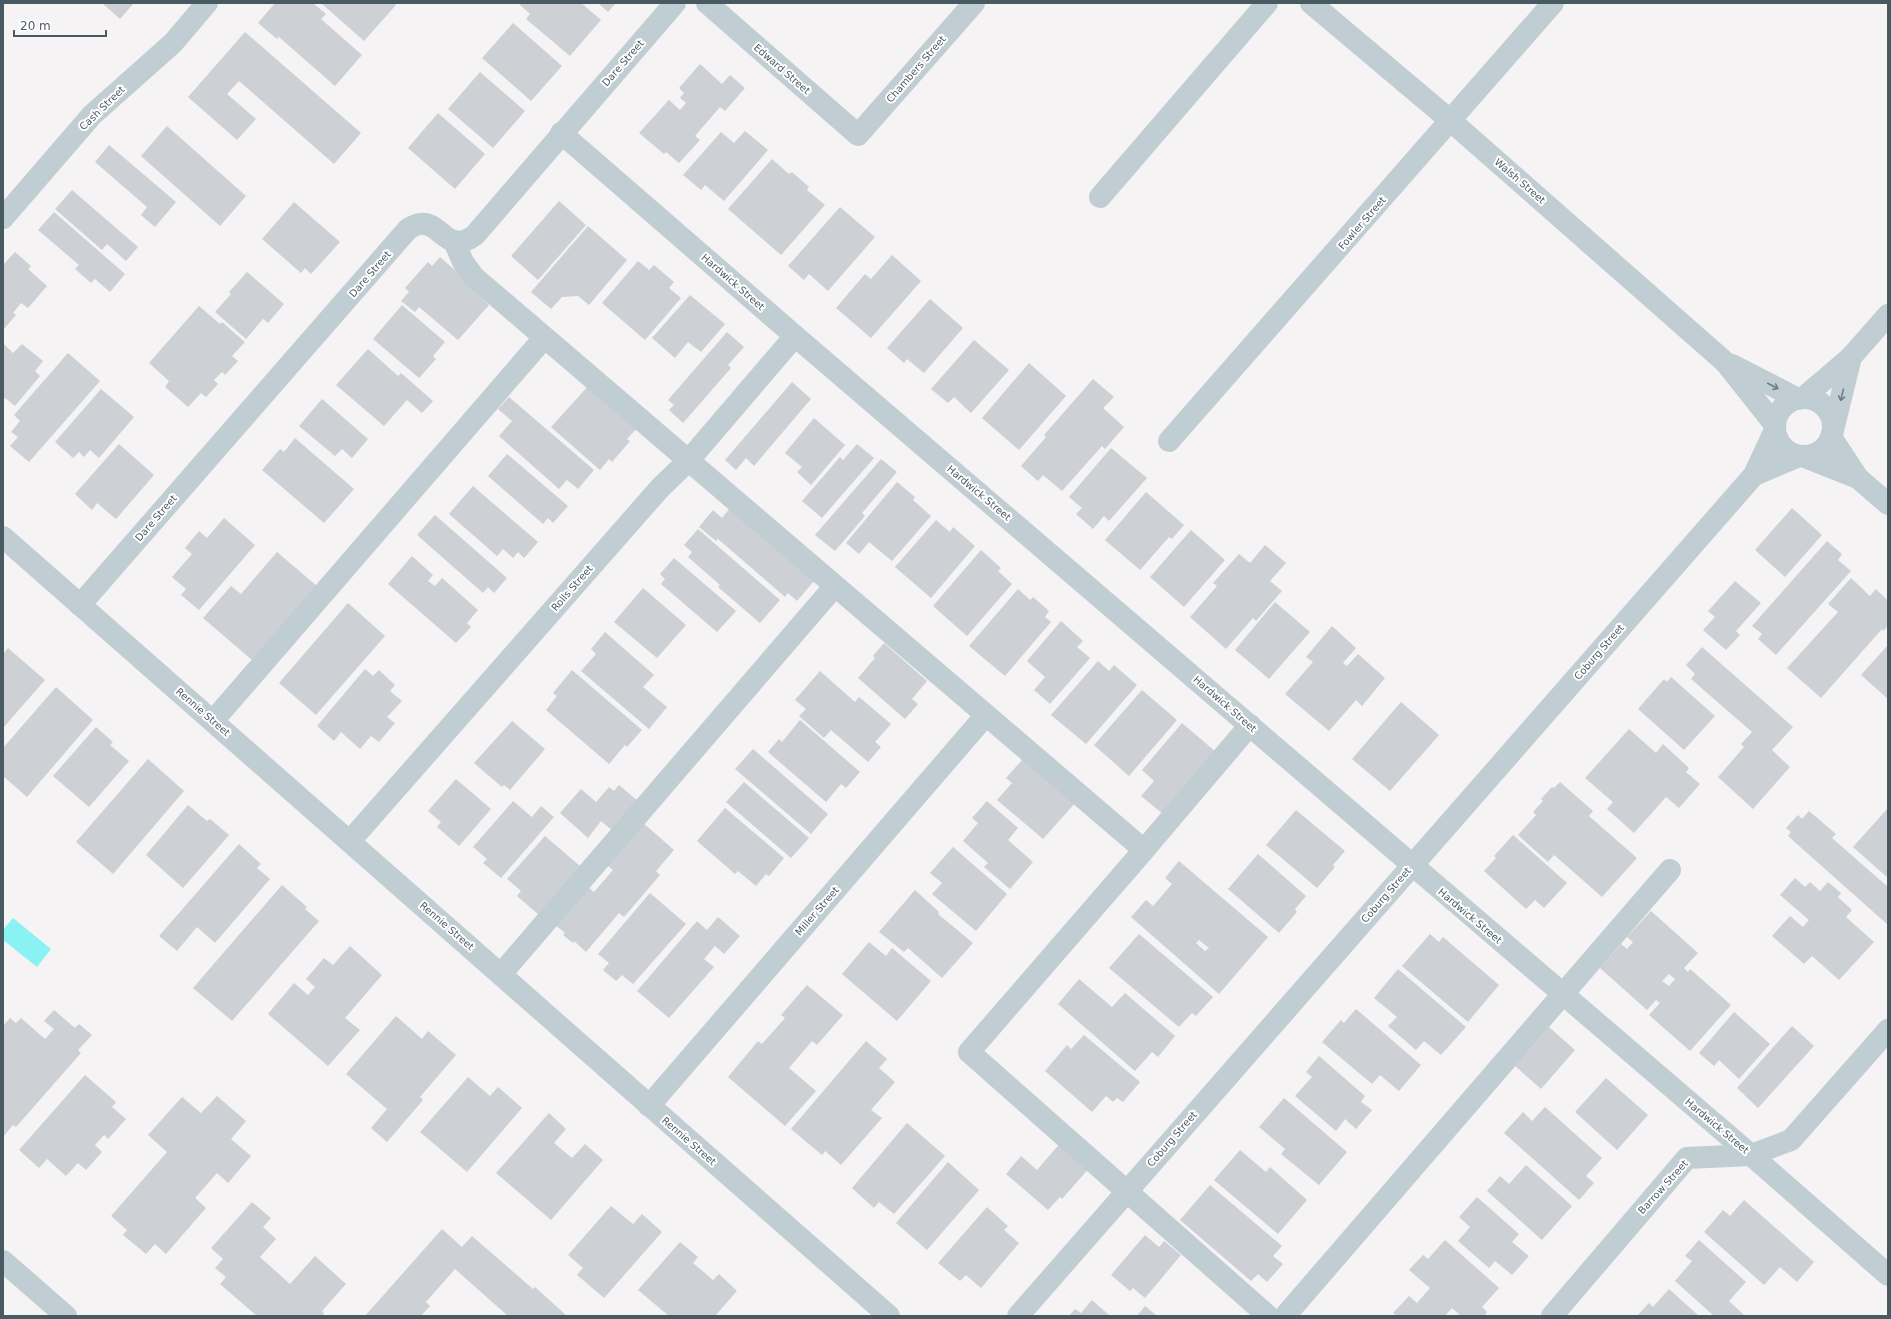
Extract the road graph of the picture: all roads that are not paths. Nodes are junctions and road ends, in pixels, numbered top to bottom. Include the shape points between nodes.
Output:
1 (207, 3) edge
2 (675, 3) edge
3 (707, 3) edge
4 (974, 3) edge
5 (1267, 3) edge
6 (1311, 3) edge
7 (1553, 3) edge
8 (1451, 121) junction
9 (561, 133) junction
10 (858, 135) joint
11 (1100, 197) dead end
12 (3, 218) edge
13 (454, 241) junction
14 (1888, 315) edge
15 (795, 336) junction
16 (544, 338) junction
17 (1851, 357) junction
18 (1726, 362) junction
19 (1800, 398) junction
20 (1775, 428) junction
21 (1832, 435) junction
22 (1169, 441) dead end
23 (1802, 456) junction
24 (688, 460) junction
25 (1754, 475) junction
26 (1858, 478) junction
27 (1888, 504) edge
28 (3, 537) edge
29 (834, 586) junction
30 (80, 605) junction
31 (986, 715) junction
32 (213, 721) junction
33 (1250, 725) junction
34 (350, 841) junction
35 (1144, 850) junction
36 (1412, 866) junction
37 (1670, 870) dead end
38 (501, 974) junction
39 (1564, 995) junction
40 (1888, 1030) edge
41 (649, 1106) junction
42 (1751, 1155) junction
43 (1126, 1191) junction
44 (3, 1261) edge
45 (1888, 1275) edge
46 (66, 1316) edge
47 (889, 1316) edge
48 (1018, 1316) edge
49 (1268, 1316) edge
50 (1285, 1316) edge
51 (1552, 1316) edge

1 - 12 street, Cash Street via 173,42 92,115
2 - 9 street, Dare Street
3 - 10 street, Edward Street
4 - 10 street, Chambers Street
5 - 11 street
6 - 8 street, Walsh Street
7 - 8 street, Fowler Street
8 - 18 street, Walsh Street
8 - 22 street, Fowler Street
9 - 13 street, Dare Street via 475,235 468,240
9 - 15 street, Hardwick Street
13 - 16 street via 463,262 474,277
13 - 30 street, Dare Street via 427,225 421,224 408,229
14 - 17 street
15 - 24 street, Rolls Street
15 - 33 street, Hardwick Street
16 - 24 street
16 - 32 street
17 - 19 street
17 -> 21 street
18 -> 19 street, Walsh Street
18 - 20 street, Walsh Street
19 - 20 street via 1782,408
19 - 21 street via 1819,402 1826,408 1833,423
20 - 23 street via 1777,439 1783,447 1790,453
20 - 25 street, Coburg Street
21 - 23 street via 1821,450 1813,455
21 - 26 street
23 - 25 street, Coburg Street
23 - 26 street
24 - 29 street
24 - 34 street, Rolls Street via 660,488
25 - 36 street, Coburg Street
26 - 27 street
28 - 30 street, Rennie Street
29 - 31 street
29 - 38 street
30 - 32 street, Rennie Street
31 - 35 street
31 - 41 street, Miller Street
32 - 34 street, Rennie Street
33 - 35 street
33 - 36 street, Hardwick Street
34 - 38 street, Rennie Street
35 - 43 street via 969,1052
36 - 39 street, Hardwick Street
36 - 43 street, Coburg Street
37 - 39 street
38 - 41 street, Rennie Street
39 - 42 street, Hardwick Street
39 - 50 street
40 - 42 street, Barrow Street via 1792,1140
41 - 47 street, Rennie Street
42 - 45 street, Hardwick Street
42 - 51 street, Barrow Street via 1687,1158
43 - 48 street, Coburg Street
43 - 49 street
44 - 46 street

